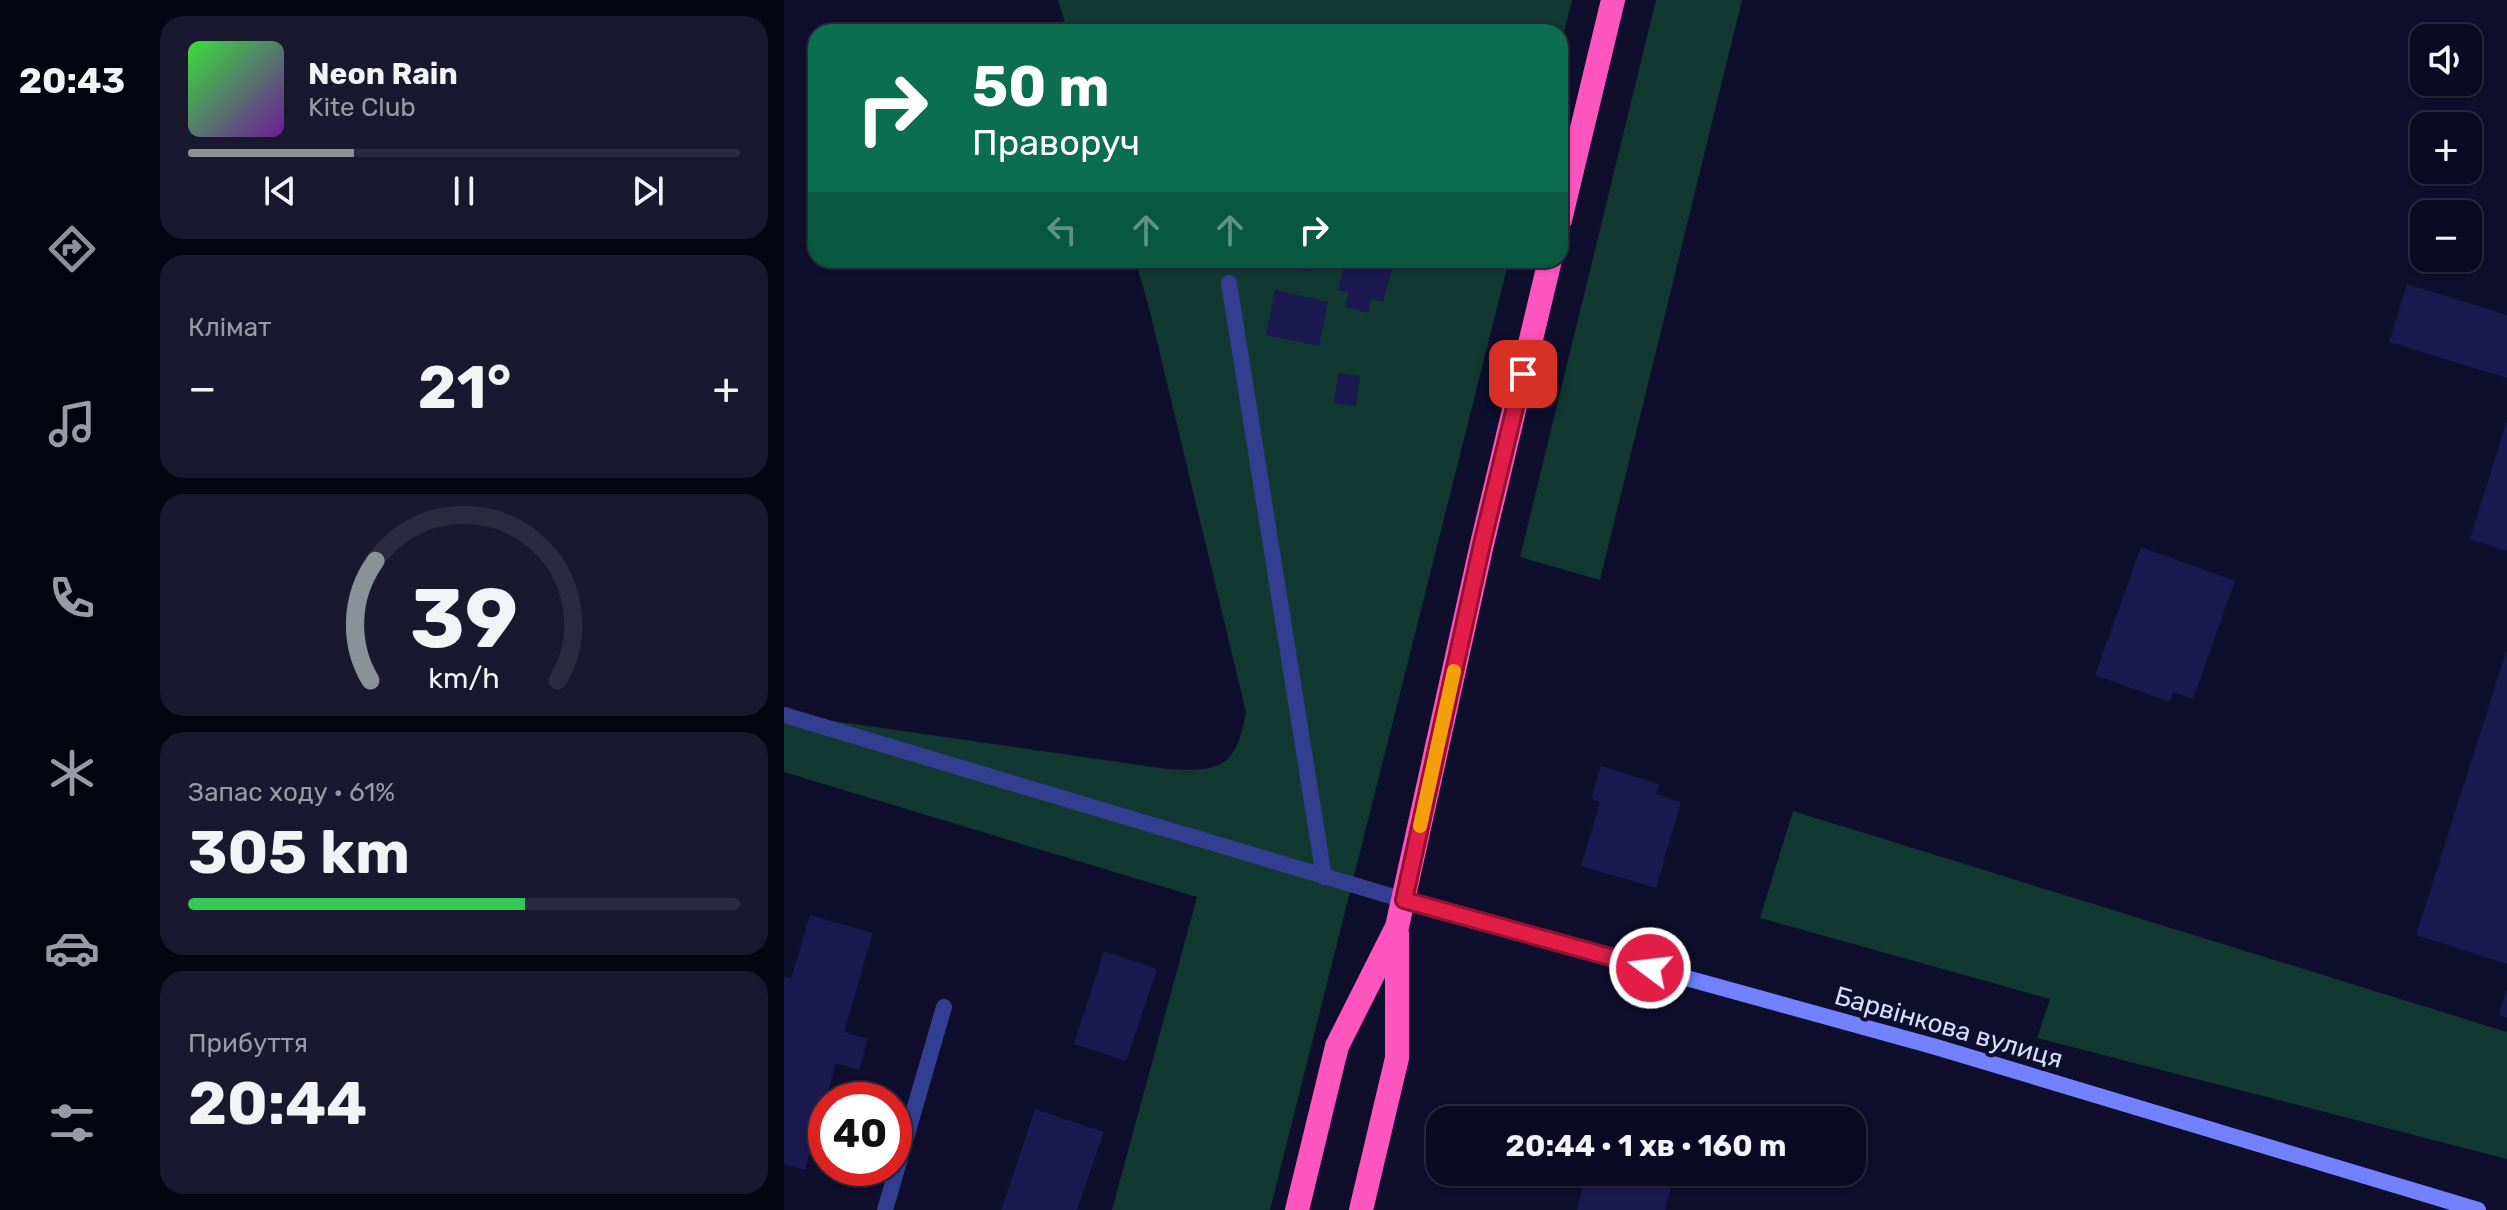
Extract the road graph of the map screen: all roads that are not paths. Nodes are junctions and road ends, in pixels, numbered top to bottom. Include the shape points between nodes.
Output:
1 (1613, 0) edge
2 (1568, 187) edge
3 (1548, 268) edge
4 (1229, 283) dead end
5 (784, 715) edge
6 (1324, 877) junction
7 (1404, 900) junction
8 (1397, 927) junction
9 (944, 1007) dead end
10 (885, 1210) edge
11 (1297, 1210) edge
12 (1361, 1210) edge
13 (2478, 1210) edge

1 - 2 highway
3 - 7 highway
4 - 6 street
5 - 6 street
6 - 7 street
7 - 8 highway
7 - 13 street, Барвінкова вулиця via 1936,1047
8 - 11 highway via 1337,1046
8 - 12 highway via 1397,1058
9 - 10 street

